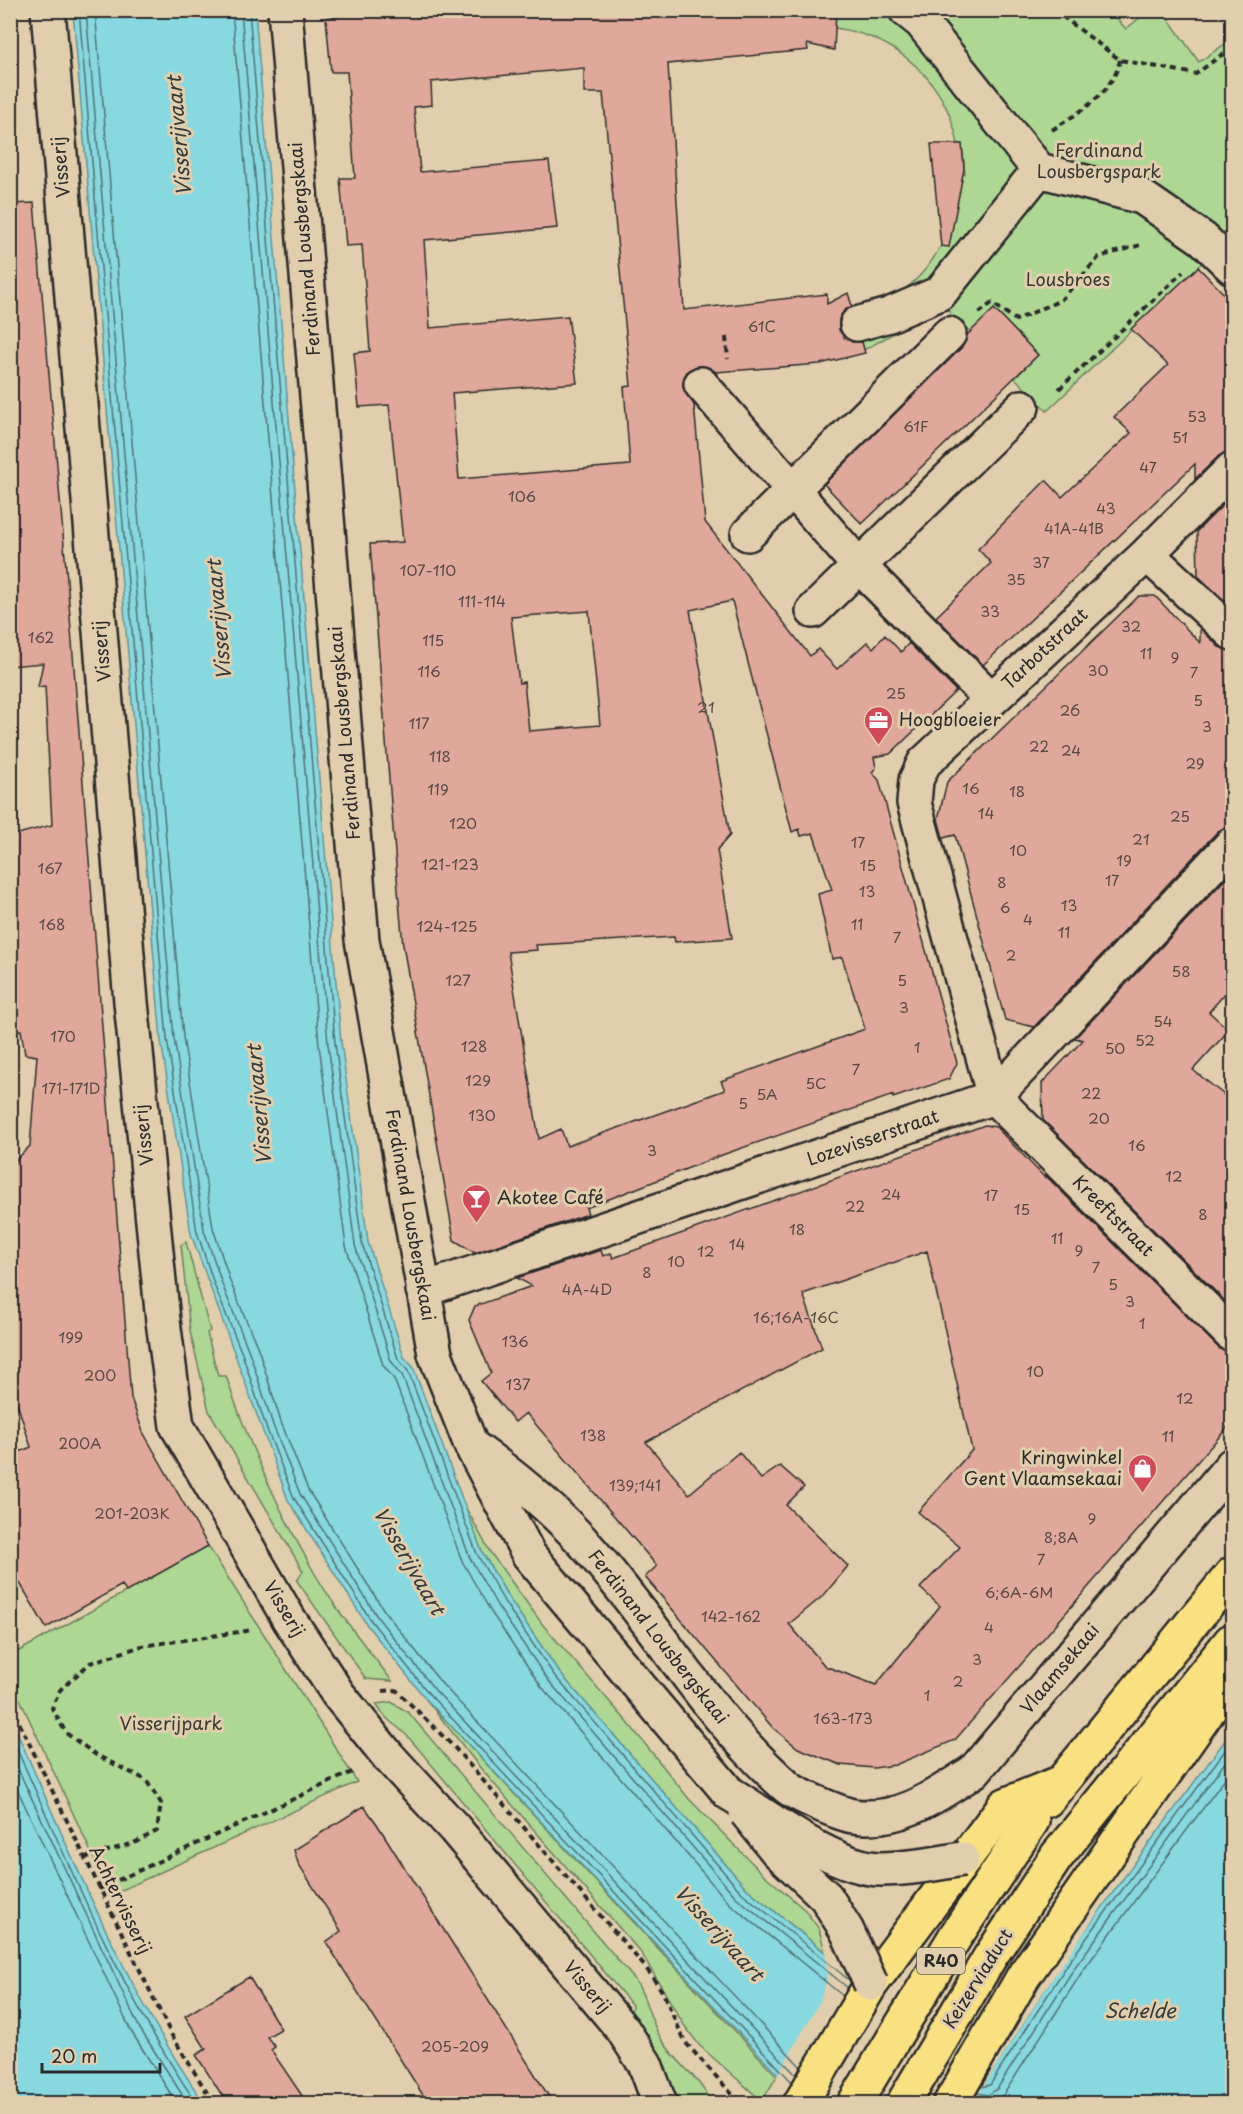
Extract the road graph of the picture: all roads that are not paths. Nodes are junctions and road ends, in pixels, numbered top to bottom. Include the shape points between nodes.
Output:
1 (48, 10) edge
2 (285, 10) edge
3 (906, 10) edge
4 (1031, 160) junction
5 (1221, 257) edge
6 (857, 324) dead end
7 (949, 334) dead end
8 (701, 384) dead end
9 (1022, 407) dead end
10 (1233, 469) edge
11 (792, 489) junction
12 (748, 534) dead end
13 (1147, 554) junction
14 (858, 565) junction
15 (813, 611) dead end
16 (1233, 633) edge
17 (991, 699) junction
18 (1233, 844) edge
19 (994, 1097) junction
20 (423, 1290) junction
21 (1233, 1335) edge
22 (471, 1445) junction
23 (1233, 1465) edge
24 (1233, 1574) edge
25 (1231, 1641) edge
26 (729, 1792) junction
27 (1018, 1813) junction
28 (853, 1816) joint
29 (962, 1859) junction
30 (871, 1984) junction
31 (660, 2103) edge
32 (800, 2103) edge
33 (854, 2103) edge
34 (903, 2103) edge
35 (950, 2103) edge

1 - 31 street, Visserij via 131,1002 177,1426 289,1619 338,1695 622,2030 645,2064
2 - 20 street, Ferdinand Lousbergskaai via 362,940
3 - 4 street via 921,22
4 - 5 street via 1142,197
4 - 6 street via 940,293
7 - 11 street
8 - 11 street
9 - 14 street
10 - 13 street, Tarbotstraat
11 - 12 street
11 - 14 street
13 - 16 street
13 - 17 street, Tarbotstraat
14 - 15 street
14 - 17 street
17 - 19 street, Tarbotstraat via 924,763 916,780 914,803
18 - 19 street, Lozevisserstraat
19 - 20 street, Lozevisserstraat
19 - 21 street, Kreeftstraat
20 - 22 street, Ferdinand Lousbergskaai via 435,1354
22 - 26 street, Ferdinand Lousbergskaai via 529,1555
22 - 28 street, Ferdinand Lousbergskaai via 522,1482 592,1552 726,1724 789,1789
23 - 28 street, Vlaamsekaai via 974,1771 924,1804 895,1814
24 - 27 main road, R40 via 1059,1783
25 - 34 main road, Keizerviaduct / R40 via 1057,1856 990,1957
25 - 35 main road via 1225,1687 1023,1977
26 - 29 street, Ferdinand Lousbergskaai, bridge via 831,1856 851,1864 879,1869
26 - 30 street, Ferdinand Lousbergskaai, bridge via 777,1851 826,1896
27 - 29 main road
27 - 33 main road, R40 via 955,1937
29 - 30 main road
30 - 32 main road

